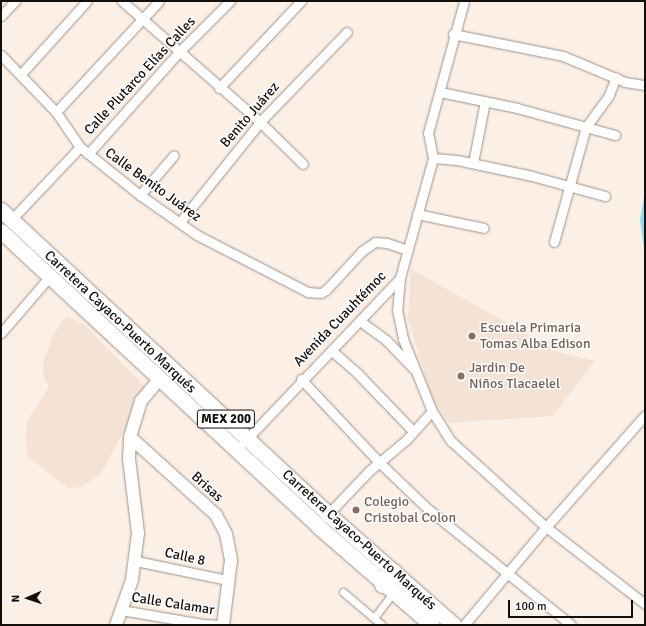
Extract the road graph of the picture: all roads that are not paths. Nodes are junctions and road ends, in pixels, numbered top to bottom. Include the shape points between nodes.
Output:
1 (15, 1) edge
2 (87, 1) edge
3 (122, 1) edge
4 (159, 1) edge
5 (230, 1) edge
6 (301, 1) edge
7 (464, 1) edge
8 (1, 16) edge
9 (143, 19) junction
10 (347, 32) dead end
11 (453, 34) junction
12 (178, 53) junction
13 (1, 55) edge
14 (21, 74) junction
15 (616, 77) junction
16 (645, 85) edge
17 (219, 88) junction
18 (440, 92) junction
19 (485, 101) junction
20 (56, 112) junction
21 (260, 122) junction
22 (586, 127) junction
23 (615, 134) dead end
24 (80, 147) junction
25 (88, 154) junction
26 (174, 155) dead end
27 (433, 158) junction
28 (473, 163) junction
29 (303, 164) dead end
30 (568, 186) junction
31 (140, 195) junction
32 (605, 196) dead end
33 (417, 214) junction
34 (6, 215) edge
35 (180, 222) junction
36 (484, 228) dead end
37 (1, 232) edge
38 (554, 242) dead end
39 (407, 250) junction
40 (50, 275) junction
41 (400, 278) junction
42 (360, 321) junction
43 (1, 333) edge
44 (332, 351) junction
45 (418, 373) junction
46 (160, 378) junction
47 (301, 379) junction
48 (432, 411) junction
49 (645, 415) edge
50 (413, 431) junction
51 (130, 437) junction
52 (247, 438) junction
53 (237, 450) junction
54 (380, 463) junction
55 (328, 514) junction
56 (546, 527) junction
57 (136, 561) junction
58 (394, 572) junction
59 (506, 574) junction
60 (228, 580) junction
61 (388, 589) junction
62 (343, 592) dead end
63 (645, 604) edge
64 (121, 610) junction
65 (374, 618) junction
66 (116, 625) edge
67 (222, 625) edge
68 (382, 625) edge
69 (432, 625) edge
70 (454, 625) edge
71 (464, 625) edge
72 (571, 625) edge

1 - 8 street
2 - 14 street
3 - 9 street
4 - 9 street
5 - 12 street, Calle Plutarco Elías Calles
6 - 17 street
7 - 11 street, Avenida Cuauhtémoc
9 - 12 street
9 - 20 street
10 - 21 street, Benito Juárez
11 - 15 street via 563,56
11 - 18 street, Avenida Cuauhtémoc
12 - 17 street
12 - 25 street, Calle Plutarco Elías Calles
13 - 14 street, Calle Benito Juárez
14 - 20 street, Calle Benito Juárez
15 - 16 street
15 - 22 street via 609,95
17 - 21 street
18 - 19 street
18 - 27 street, Avenida Cuauhtémoc via 428,134
19 - 22 street
19 - 28 street
20 - 24 street, Calle Benito Juárez
21 - 29 street
21 - 35 street, Benito Juárez
22 - 23 street
22 - 30 street
24 - 25 street, Calle Benito Juárez
24 - 34 street, Calle Plutarco Elías Calles
25 - 31 street, Calle Benito Juárez
26 - 31 street
27 - 28 street
27 - 33 street, Avenida Cuauhtémoc
28 - 30 street
30 - 32 street
30 - 38 street
31 - 35 street, Calle Benito Juárez
33 - 36 street
33 - 39 street, Avenida Cuauhtémoc
34 - 52 main road, Carretera Cayaco-Puerto Marqués / MEX 200
35 - 39 street, Calle Benito Juárez via 198,235 308,292 320,293 334,283 362,251 375,242
37 - 40 main road, Carretera Cayaco-Puerto Marqués / MEX 200
39 - 41 street, Avenida Cuauhtémoc
40 - 43 street
40 - 46 main road, Carretera Cayaco-Puerto Marqués / MEX 200
41 - 42 street, Avenida Cuauhtémoc
41 - 45 street via 397,310 403,339
42 - 44 street, Avenida Cuauhtémoc
42 - 45 street via 386,340
44 - 47 street, Avenida Cuauhtémoc
44 - 50 street
45 - 48 street
46 - 51 street via 142,401
46 - 53 main road, Carretera Cayaco-Puerto Marqués / MEX 200
47 - 52 street, Avenida Cuauhtémoc
47 - 54 street
48 - 50 street
48 - 56 street via 451,441
49 - 56 street
50 - 54 street
51 - 57 street via 129,460 138,533
51 - 60 street, Brisas via 216,515 226,534 231,560
52 - 53 street, Avenida Cuauhtémoc
52 - 55 main road, Carretera Cayaco-Puerto Marqués / MEX 200
53 - 61 main road, Carretera Cayaco-Puerto Marqués / MEX 200
54 - 55 street
54 - 59 street via 428,509
55 - 58 main road, Carretera Cayaco-Puerto Marqués / MEX 200
56 - 59 street
56 - 63 street
57 - 60 street, Calle 8
57 - 64 street
58 - 61 highway
58 - 70 main road, Carretera Cayaco-Puerto Marqués / MEX 200
59 - 71 street
59 - 72 street
60 - 67 street, Brisas
61 - 65 street
61 - 69 main road, Carretera Cayaco-Puerto Marqués / MEX 200
62 - 65 street
64 - 66 street
64 - 67 street, Calle Calamar
65 - 68 street

